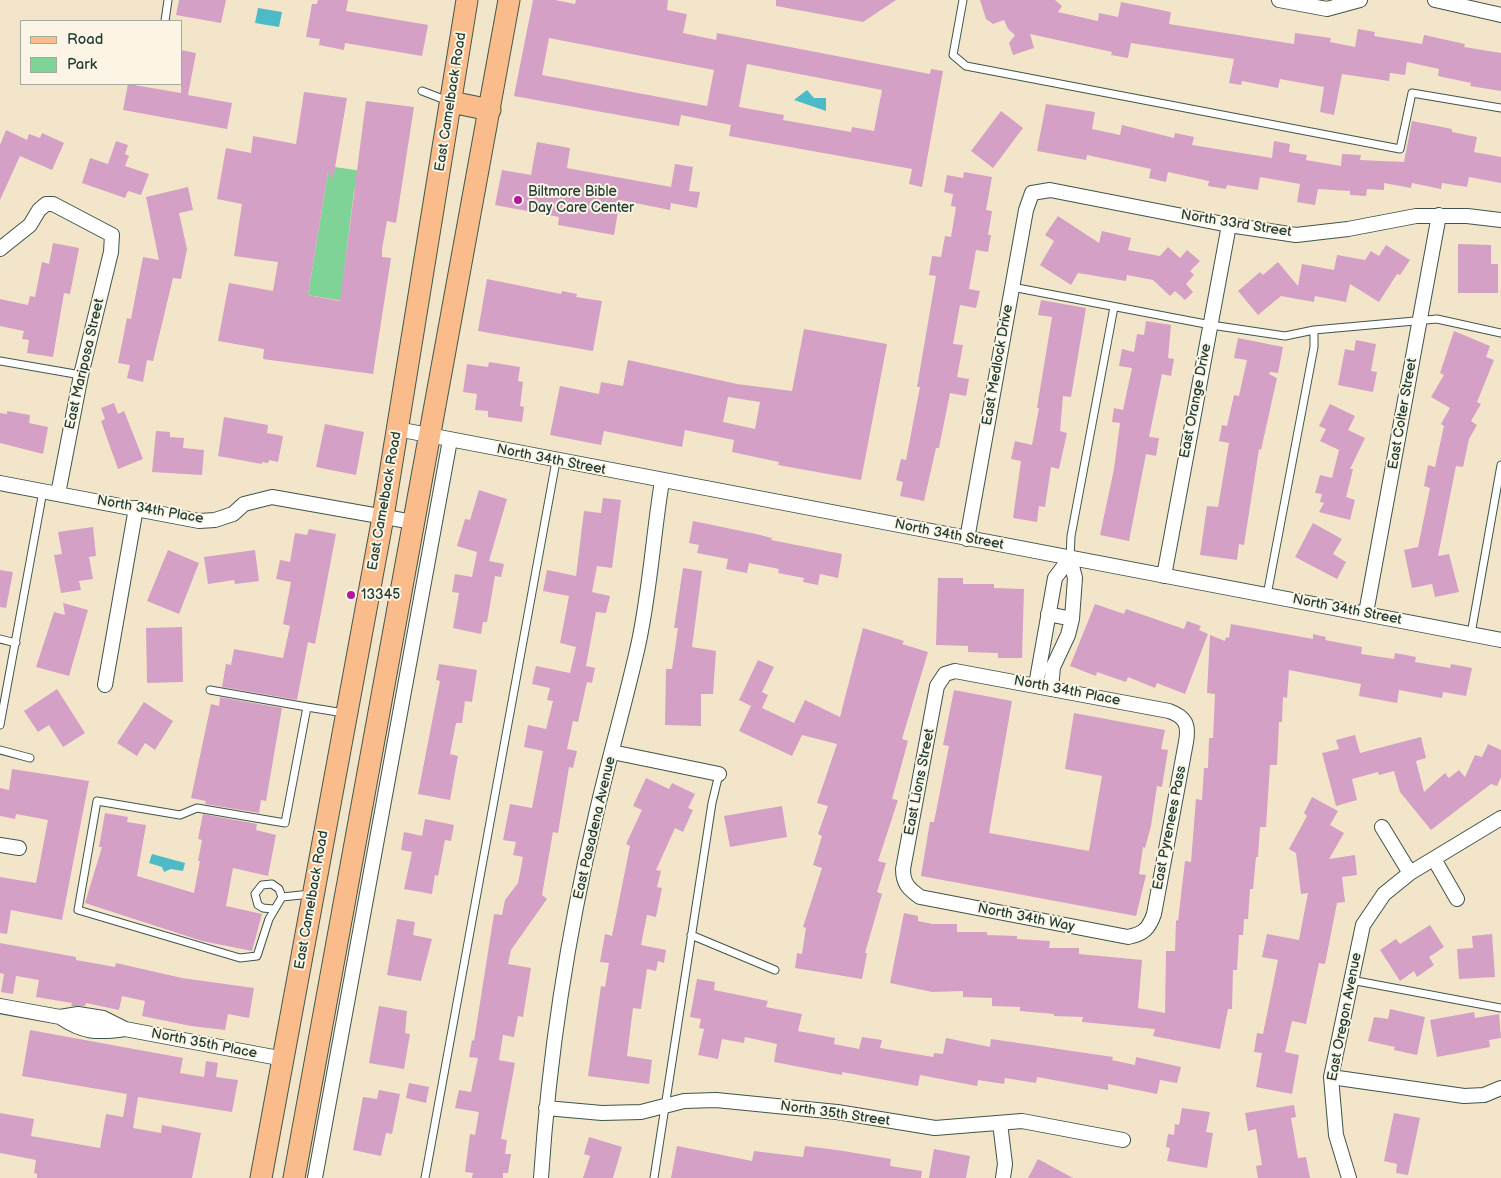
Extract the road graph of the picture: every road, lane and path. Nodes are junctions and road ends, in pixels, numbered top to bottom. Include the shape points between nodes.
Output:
1 (168, 0) edge
2 (467, 0) edge
3 (509, 0) edge
4 (963, 0) edge
5 (1279, 0) edge
6 (1360, 0) edge
7 (1435, 0) edge
8 (1501, 15) edge
9 (165, 20) edge
10 (422, 90) dead end
11 (450, 102) junction
12 (1501, 108) edge
13 (490, 110) junction
14 (1032, 193) joint
15 (1439, 215) junction
16 (1501, 220) edge
17 (1229, 225) junction
18 (0, 249) edge
19 (1012, 287) junction
20 (1114, 307) junction
21 (1420, 322) junction
22 (1211, 325) junction
23 (1314, 330) junction
24 (1501, 332) edge
25 (0, 361) edge
26 (81, 375) junction
27 (397, 429) junction
28 (429, 435) junction
29 (450, 440) junction
30 (556, 460) junction
31 (1501, 465) edge
32 (662, 481) junction
33 (0, 483) edge
34 (43, 491) junction
35 (58, 494) junction
36 (136, 508) junction
37 (383, 516) junction
38 (413, 522) junction
39 (967, 539) junction
40 (1070, 558) junction
41 (1164, 576) junction
42 (1266, 595) junction
43 (1366, 613) junction
44 (1048, 614) junction
45 (1072, 619) junction
46 (1471, 634) junction
47 (0, 639) edge
48 (1501, 640) edge
49 (16, 643) junction
50 (945, 674) joint
51 (105, 685) dead end
52 (1036, 685) junction
53 (1051, 688) junction
54 (210, 690) dead end
55 (307, 707) junction
56 (346, 713) junction
57 (1186, 721) joint
58 (0, 726) edge
59 (0, 750) edge
60 (612, 752) junction
61 (30, 758) dead end
62 (719, 774) joint
63 (1501, 818) edge
64 (1382, 827) dead end
65 (0, 845) edge
66 (19, 848) dead end
67 (1434, 859) junction
68 (1410, 873) junction
69 (910, 890) joint
70 (313, 894) junction
71 (282, 897) junction
72 (1458, 899) dead end
73 (355, 901) junction
74 (273, 909) junction
75 (1144, 932) joint
76 (691, 935) junction
77 (775, 970) dead end
78 (1351, 980) junction
79 (0, 1006) edge
80 (1501, 1008) edge
81 (284, 1059) junction
82 (1331, 1077) junction
83 (1501, 1088) edge
84 (667, 1106) junction
85 (546, 1108) junction
86 (1000, 1123) junction
87 (1123, 1140) dead end
88 (261, 1178) edge
89 (294, 1178) edge
90 (315, 1178) edge
91 (425, 1178) edge
92 (541, 1178) edge
93 (654, 1178) edge
94 (1003, 1178) edge
95 (1349, 1178) edge

1 - 9 lane
2 - 11 main road, East Camelback Road
3 - 13 main road
4 - 12 lane via 953,55 966,66 1400,149 1412,93
5 - 6 street via 1327,10
7 - 8 street
10 - 11 lane
11 - 13 main road
11 - 27 main road, East Camelback Road
13 - 28 main road
14 - 17 street, North 33rd Street via 1050,190
14 - 19 street, East Medlock Drive
15 - 16 street, North 33rd Street
15 - 17 street, North 33rd Street via 1296,235
15 - 21 street, East Colter Street
17 - 22 street, East Orange Drive
18 - 26 street, East Mariposa Street via 30,225 46,204 53,204 112,235 112,252
19 - 20 lane
19 - 39 street, East Medlock Drive
20 - 22 lane
20 - 40 lane via 1071,536
21 - 23 lane
21 - 24 lane via 1437,319
21 - 43 street, East Colter Street
22 - 23 lane via 1285,336
22 - 41 street, East Orange Drive
23 - 42 lane via 1314,347
25 - 26 lane
26 - 35 street, East Mariposa Street
27 - 28 street, North 34th Street
27 - 37 main road, East Camelback Road
28 - 29 street, North 34th Street
28 - 38 main road
29 - 30 street, North 34th Street
29 - 73 street
30 - 32 street, North 34th Street
30 - 91 lane
31 - 46 lane
32 - 39 street, North 34th Street
32 - 60 street, East Pasadena Avenue via 646,603
33 - 34 street, North 34th Place
34 - 35 street, North 34th Place
34 - 49 lane
35 - 36 street, North 34th Place
36 - 37 street, North 34th Place via 199,521 233,514 244,504 272,497
36 - 51 street
37 - 38 street, North 34th Place
37 - 56 main road, East Camelback Road
38 - 73 main road
39 - 40 street, North 34th Street
40 - 41 street, North 34th Street
40 - 44 street via 1054,578
40 - 45 street via 1075,578
41 - 42 street, North 34th Street
42 - 43 street, North 34th Street
43 - 46 street, North 34th Street
44 - 45 street
44 - 52 street
45 - 53 street via 1053,667
46 - 48 street, North 34th Street
47 - 49 lane
49 - 58 lane
50 - 52 street, North 34th Place via 966,672
50 - 69 street, East Lions Street via 937,686 903,870 903,880
52 - 53 street, North 34th Place
53 - 57 street, North 34th Place via 1169,711
54 - 55 lane
55 - 56 lane
55 - 74 lane via 285,823 198,808 180,815 97,801 78,910 240,958 257,956
56 - 70 main road, East Camelback Road
57 - 75 street, East Pyrenees Pass via 1186,742 1158,894 1154,914
59 - 61 lane
60 - 62 street
60 - 85 street, East Pasadena Avenue via 568,951
62 - 76 lane
63 - 67 street, East Oregon Avenue
64 - 68 street
65 - 66 street
67 - 68 street, East Oregon Avenue
67 - 72 street
68 - 78 street, East Oregon Avenue via 1384,894 1363,925
69 - 75 street, North 34th Way via 920,897 1128,937
70 - 71 lane
70 - 73 main road
70 - 81 main road, East Camelback Road
71 - 74 lane
71 - 74 lane via 272,884 262,886 256,894 258,905
73 - 89 main road
73 - 90 street
76 - 77 lane
76 - 84 lane
78 - 80 lane
78 - 82 street, East Oregon Avenue
79 - 81 street, North 35th Place via 60,1018 84,1030 101,1033 125,1029
81 - 88 main road, East Camelback Road
82 - 83 street via 1464,1096 1484,1095
82 - 95 street, East Oregon Avenue via 1336,1134
84 - 85 street, North 35th Street via 641,1112 602,1113
84 - 86 street, North 35th Street via 716,1100 836,1112 935,1128
84 - 93 lane
85 - 92 street, East Pasadena Avenue
86 - 87 street, North 35th Street via 1022,1121
86 - 94 street via 1005,1154

